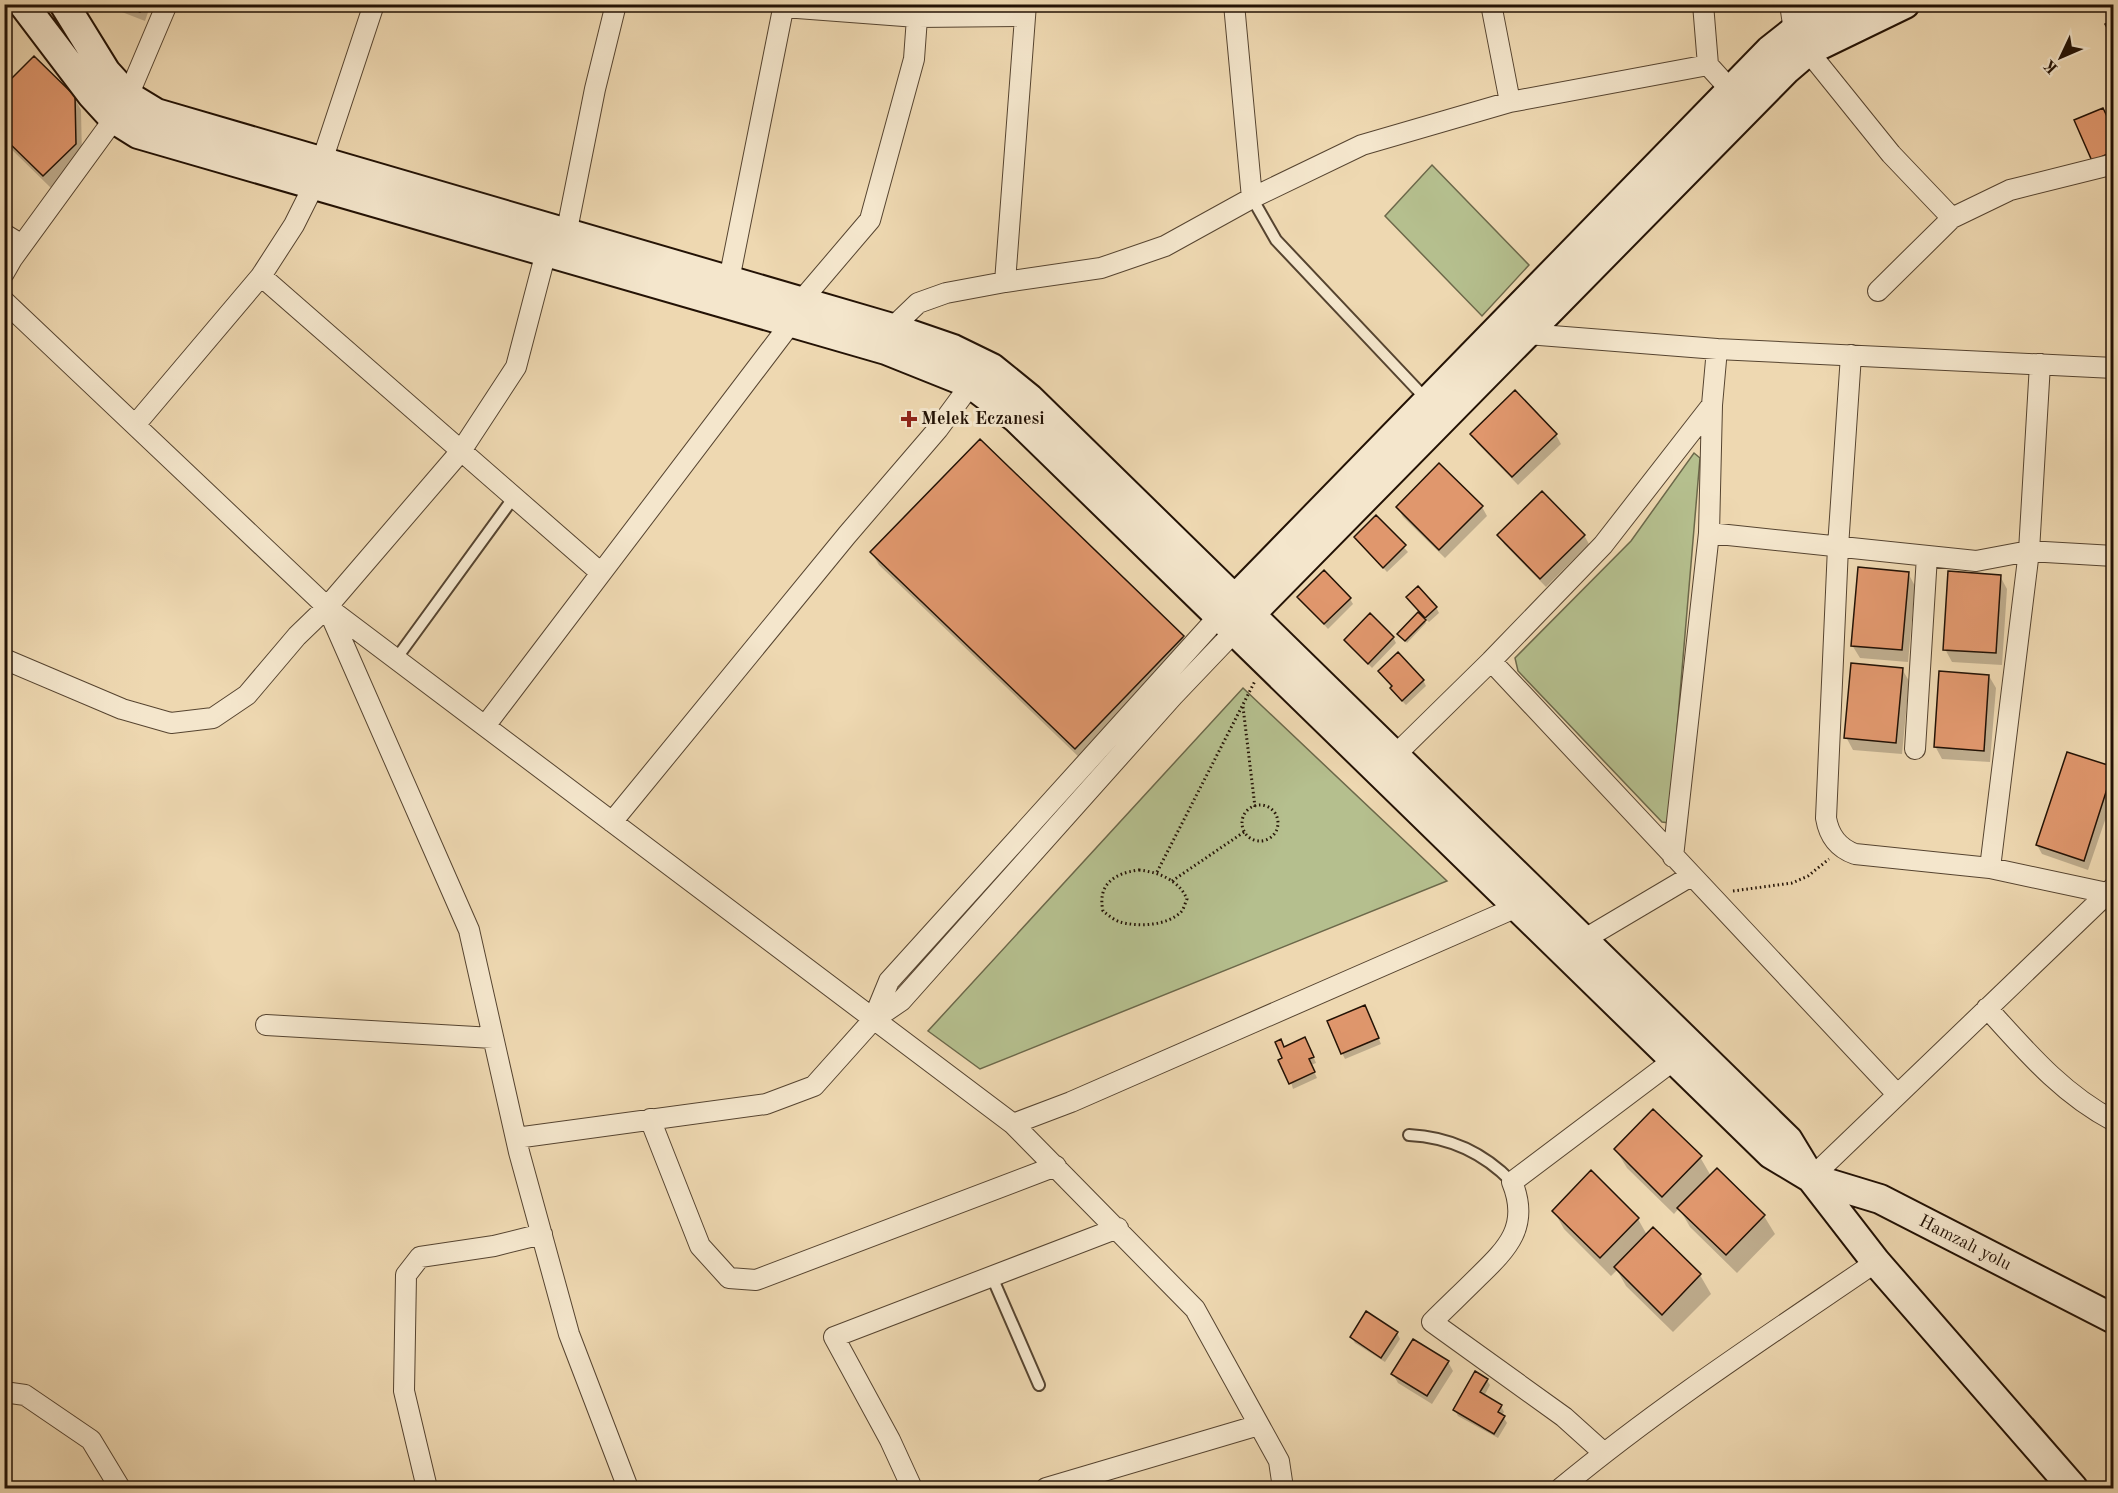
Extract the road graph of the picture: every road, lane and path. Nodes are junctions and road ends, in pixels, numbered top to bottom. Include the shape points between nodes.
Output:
1 (23, 4) edge
2 (64, 4) edge
3 (167, 4) edge
4 (374, 4) edge
5 (616, 4) edge
6 (1234, 4) edge
7 (1491, 4) edge
8 (1702, 4) edge
9 (1846, 4) edge
10 (1905, 4) edge
11 (784, 6) edge
12 (1025, 10) edge
13 (917, 11) edge
14 (1798, 29) edge
15 (1708, 65) junction
16 (1739, 99) junction
17 (1510, 102) junction
18 (121, 107) junction
19 (2114, 164) edge
20 (317, 173) junction
21 (1252, 198) junction
22 (1952, 218) junction
23 (4, 234) edge
24 (22, 245) junction
25 (558, 247) junction
26 (4, 273) edge
27 (261, 276) junction
28 (729, 280) junction
29 (1005, 282) junction
30 (1878, 291) dead end
31 (4, 301) edge
32 (796, 312) junction
33 (1515, 330) junction
34 (889, 339) junction
35 (1717, 349) junction
36 (1851, 355) junction
37 (2040, 364) junction
38 (2114, 368) edge
39 (971, 384) junction
40 (1428, 402) junction
41 (1712, 405) junction
42 (135, 425) junction
43 (461, 451) junction
44 (514, 497) junction
45 (1708, 533) junction
46 (1838, 547) junction
47 (2029, 551) junction
48 (1928, 556) junction
49 (2114, 556) edge
50 (601, 573) junction
51 (327, 607) junction
52 (1235, 615) junction
53 (4, 659) edge
54 (396, 659) junction
55 (1265, 661) junction
56 (1491, 661) junction
57 (1243, 705) junction
58 (485, 726) junction
59 (1914, 749) dead end
60 (1386, 764) junction
61 (1255, 807) junction
62 (612, 822) junction
63 (1244, 831) junction
64 (1841, 847) junction
65 (1673, 857) junction
66 (1990, 868) junction
67 (1157, 872) junction
68 (1690, 876) junction
69 (1171, 882) junction
70 (2111, 893) edge
71 (1708, 894) junction
72 (1525, 898) junction
73 (1583, 940) junction
74 (1987, 1008) junction
75 (873, 1020) junction
76 (266, 1025) dead end
77 (493, 1038) junction
78 (1674, 1060) junction
79 (1897, 1094) junction
80 (650, 1119) junction
81 (2114, 1121) edge
82 (1013, 1124) junction
83 (1409, 1136) dead end
84 (516, 1138) junction
85 (1056, 1166) junction
86 (1811, 1178) junction
87 (1512, 1182) junction
88 (1118, 1228) junction
89 (542, 1234) junction
90 (1876, 1262) junction
91 (992, 1277) junction
92 (2114, 1319) edge
93 (1039, 1385) dead end
94 (4, 1392) edge
95 (1259, 1425) junction
96 (1604, 1453) junction
97 (120, 1488) edge
98 (427, 1488) edge
99 (628, 1488) edge
100 (912, 1488) edge
101 (1046, 1488) edge
102 (1283, 1488) edge
103 (1561, 1488) edge
104 (2073, 1488) edge

1 - 18 main road via 92,95
2 - 18 main road via 106,72
3 - 18 street
4 - 20 street
5 - 25 street
6 - 21 street
7 - 17 street
8 - 15 street
9 - 14 main road
10 - 14 main road
11 - 13 street
11 - 28 street
12 - 13 street
12 - 29 street
13 - 32 street via 914,59 870,220
14 - 16 main road via 1787,69
14 - 22 street via 1891,154
15 - 16 street
15 - 17 street
16 - 33 main road
17 - 21 street via 1362,145
18 - 20 main road via 138,135
18 - 24 street
19 - 22 street via 2010,190
20 - 25 main road
20 - 27 street via 294,225
21 - 29 street via 1165,246 1101,268
21 - 40 lane via 1276,240
22 - 30 street
23 - 24 street
24 - 26 street
25 - 28 main road
25 - 32 main road
25 - 43 street via 516,367
27 - 42 street
27 - 43 street
28 - 32 main road
29 - 34 street via 946,293 918,303
31 - 42 street
32 - 34 main road
32 - 50 street
33 - 35 street
33 - 40 main road
33 - 52 main road
34 - 39 main road
34 - 52 main road via 953,349 992,368 1029,398
35 - 36 street
35 - 41 street
36 - 37 street
36 - 46 street
37 - 38 street
37 - 47 street
39 - 52 main road via 1016,417
39 - 62 street via 938,429
40 - 52 main road
41 - 45 street
41 - 56 street via 1603,545
42 - 51 street
43 - 44 street
43 - 51 street
44 - 50 street
44 - 54 lane
45 - 46 street
45 - 65 street
46 - 48 street
46 - 64 street via 1826,818
47 - 48 street via 1977,561
47 - 49 street
47 - 66 street
48 - 59 street
50 - 58 street
51 - 53 street via 247,695 213,718 171,723 122,709
51 - 54 street
51 - 77 street via 469,930
52 - 55 main road
52 - 60 main road
52 - 75 street via 1173,696 901,1001
54 - 58 street
55 - 57 path
55 - 60 main road
56 - 60 street
56 - 65 street
57 - 61 path
57 - 67 path
58 - 62 street
60 - 72 main road
61 - 63 path via 1244,818
61 - 63 path via 1273,811 1278,820 1276,832 1268,840 1257,841
62 - 75 street
63 - 69 path
64 - 66 street via 1863,856
64 - 71 path via 1808,876 1792,883
65 - 68 street
66 - 70 street
67 - 69 path
67 - 69 path via 1139,870 1112,878 1101,900 1103,911 1118,922 1141,925 1172,918 1182,911 1187,899 1183,890
68 - 71 street
68 - 73 street
70 - 74 street
71 - 79 street
72 - 73 main road
72 - 78 main road
72 - 82 street via 1082,1097
73 - 86 main road via 1788,1140
74 - 79 street
74 - 81 street via 2054,1080
75 - 80 street via 814,1086 766,1104
75 - 82 street
76 - 77 street
77 - 84 street
78 - 86 main road via 1771,1154
78 - 87 street
79 - 86 street
80 - 84 street
80 - 85 street via 700,1246 729,1278 756,1280
82 - 85 street
83 - 87 lane via 1441,1139 1472,1150
84 - 89 street
85 - 88 street
86 - 90 main road
86 - 92 main road, Hamzalı yolu via 1880,1199
87 - 96 street via 1519,1212 1511,1242 1432,1322 1564,1417
88 - 91 street
88 - 95 street via 1195,1309
89 - 98 street via 420,1257 406,1275 405,1391
89 - 99 street via 569,1334
90 - 96 street via 1668,1404
90 - 104 main road
91 - 93 lane
91 - 100 street via 834,1337
94 - 97 street via 25,1395 91,1440
95 - 101 street
95 - 102 street via 1279,1461
96 - 103 street

